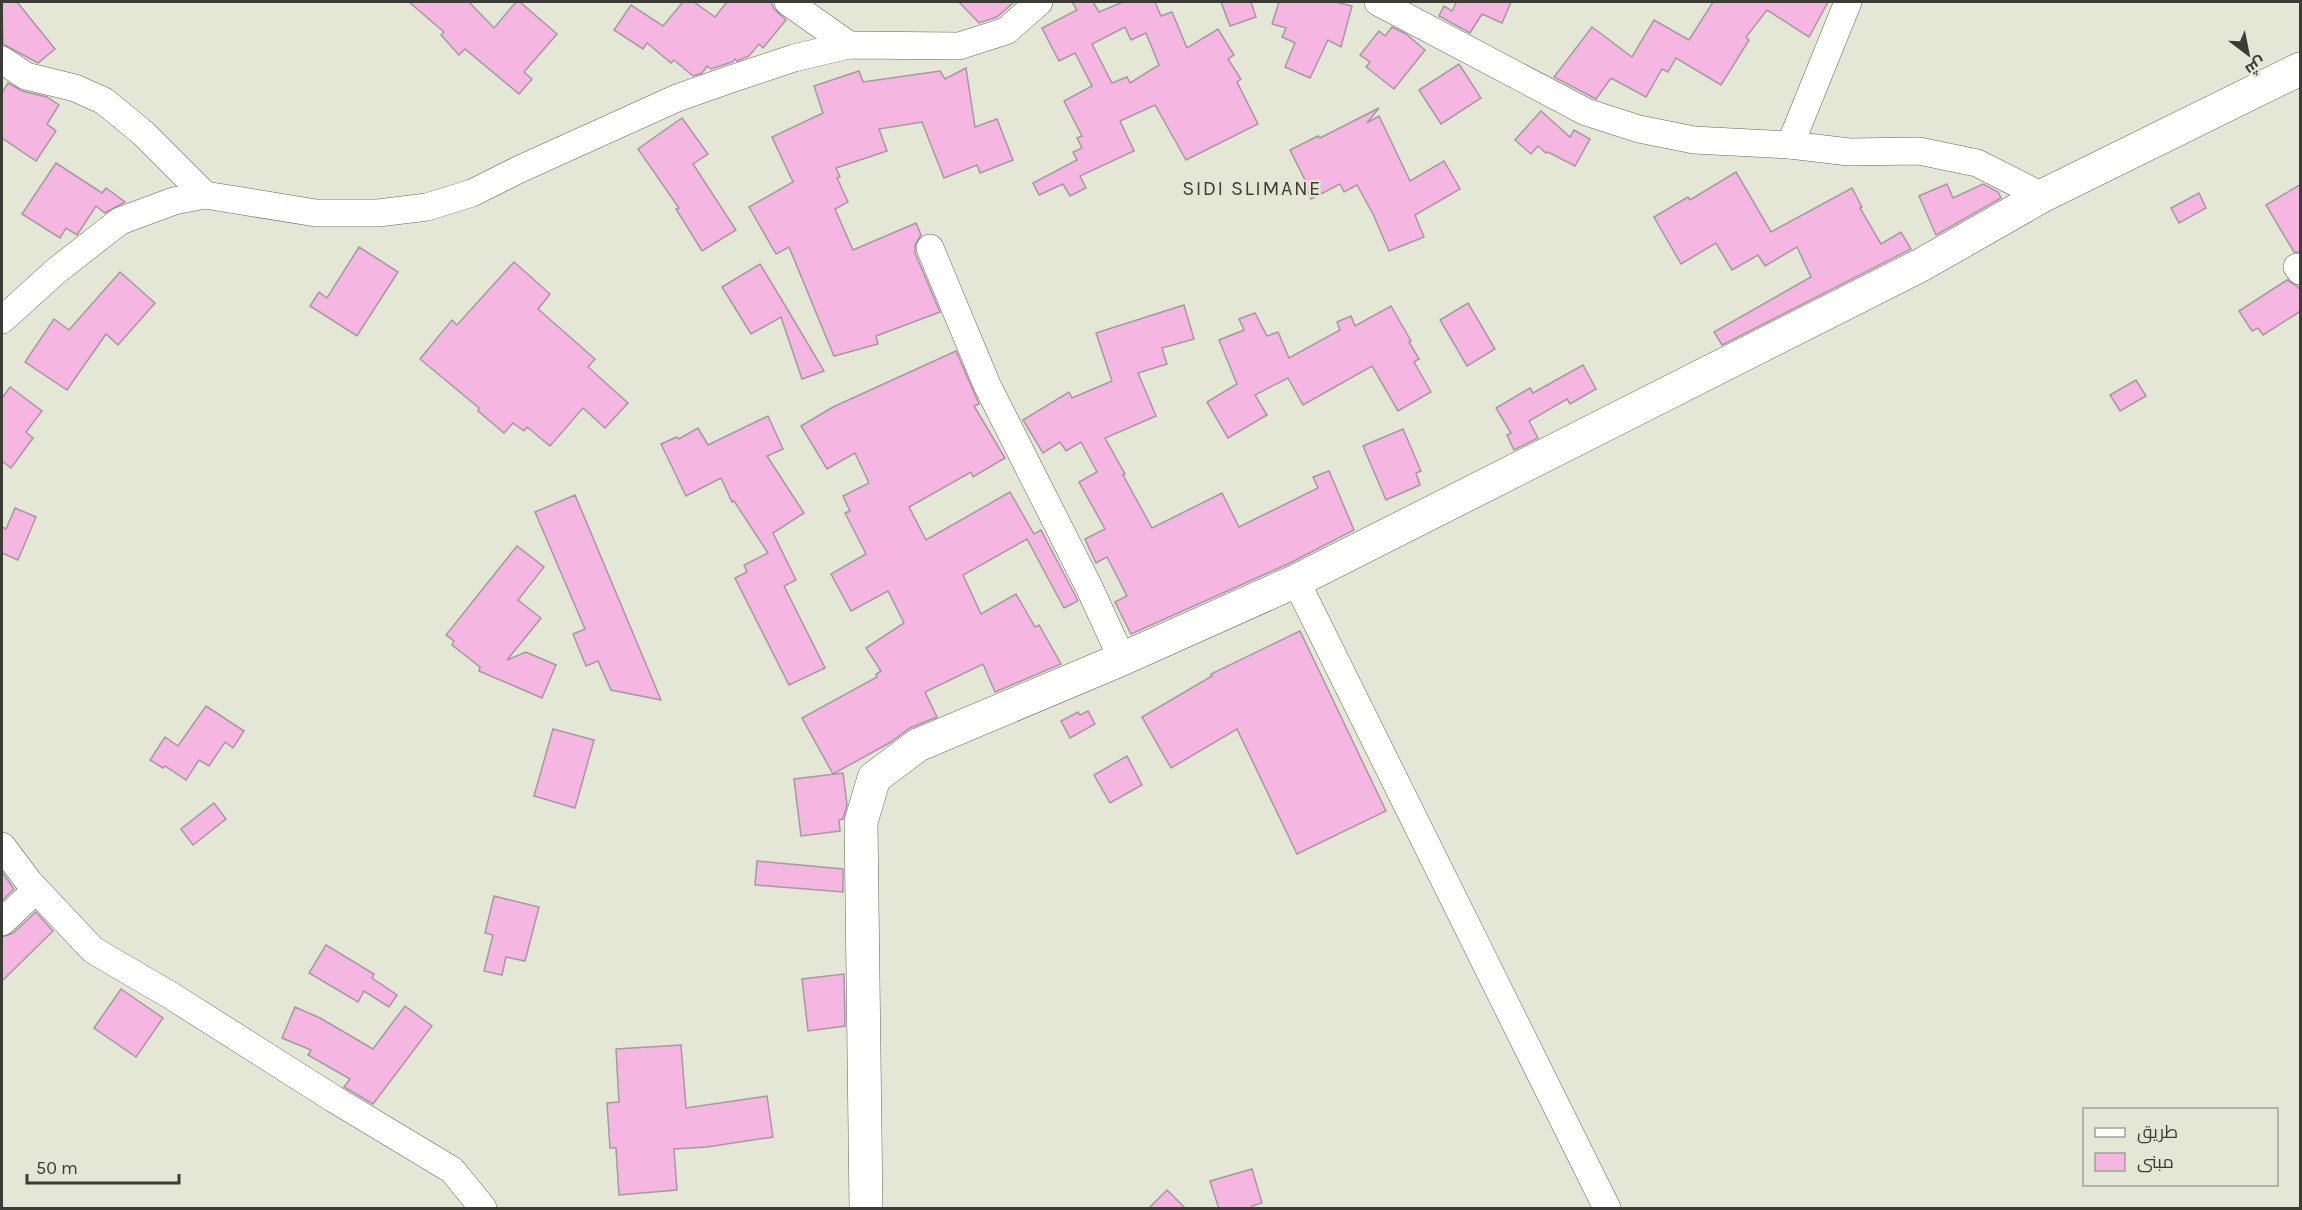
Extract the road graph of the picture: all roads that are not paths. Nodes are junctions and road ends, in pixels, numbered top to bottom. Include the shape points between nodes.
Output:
1 (788, 2) edge
2 (1039, 2) edge
3 (1378, 2) edge
4 (1848, 2) edge
5 (849, 45) junction
6 (2, 60) edge
7 (2301, 69) edge
8 (1790, 145) junction
9 (205, 195) junction
10 (2042, 196) junction
11 (930, 248) dead end
12 (2, 320) edge
13 (1296, 581) junction
14 (1122, 659) junction
15 (2, 846) edge
16 (36, 890) junction
17 (2, 922) edge
18 (483, 1209) edge
19 (866, 1209) edge
20 (1607, 1209) edge

1 - 5 street
2 - 5 street via 1006,30 958,46
3 - 8 street via 1586,112 1639,129 1694,140
4 - 8 street
5 - 9 street via 794,58 676,98 472,193 427,207 378,213 316,213
6 - 9 street via 26,76 75,88 104,101 143,133
7 - 10 main road
8 - 10 street via 1850,152 1919,151 1977,163
9 - 12 street via 174,201 120,221
10 - 13 main road via 1921,265
11 - 14 street via 987,386
13 - 14 main road
13 - 20 street
14 - 19 main road via 918,745 874,778 861,822
15 - 16 street
16 - 17 street
16 - 18 street via 93,950 452,1170

